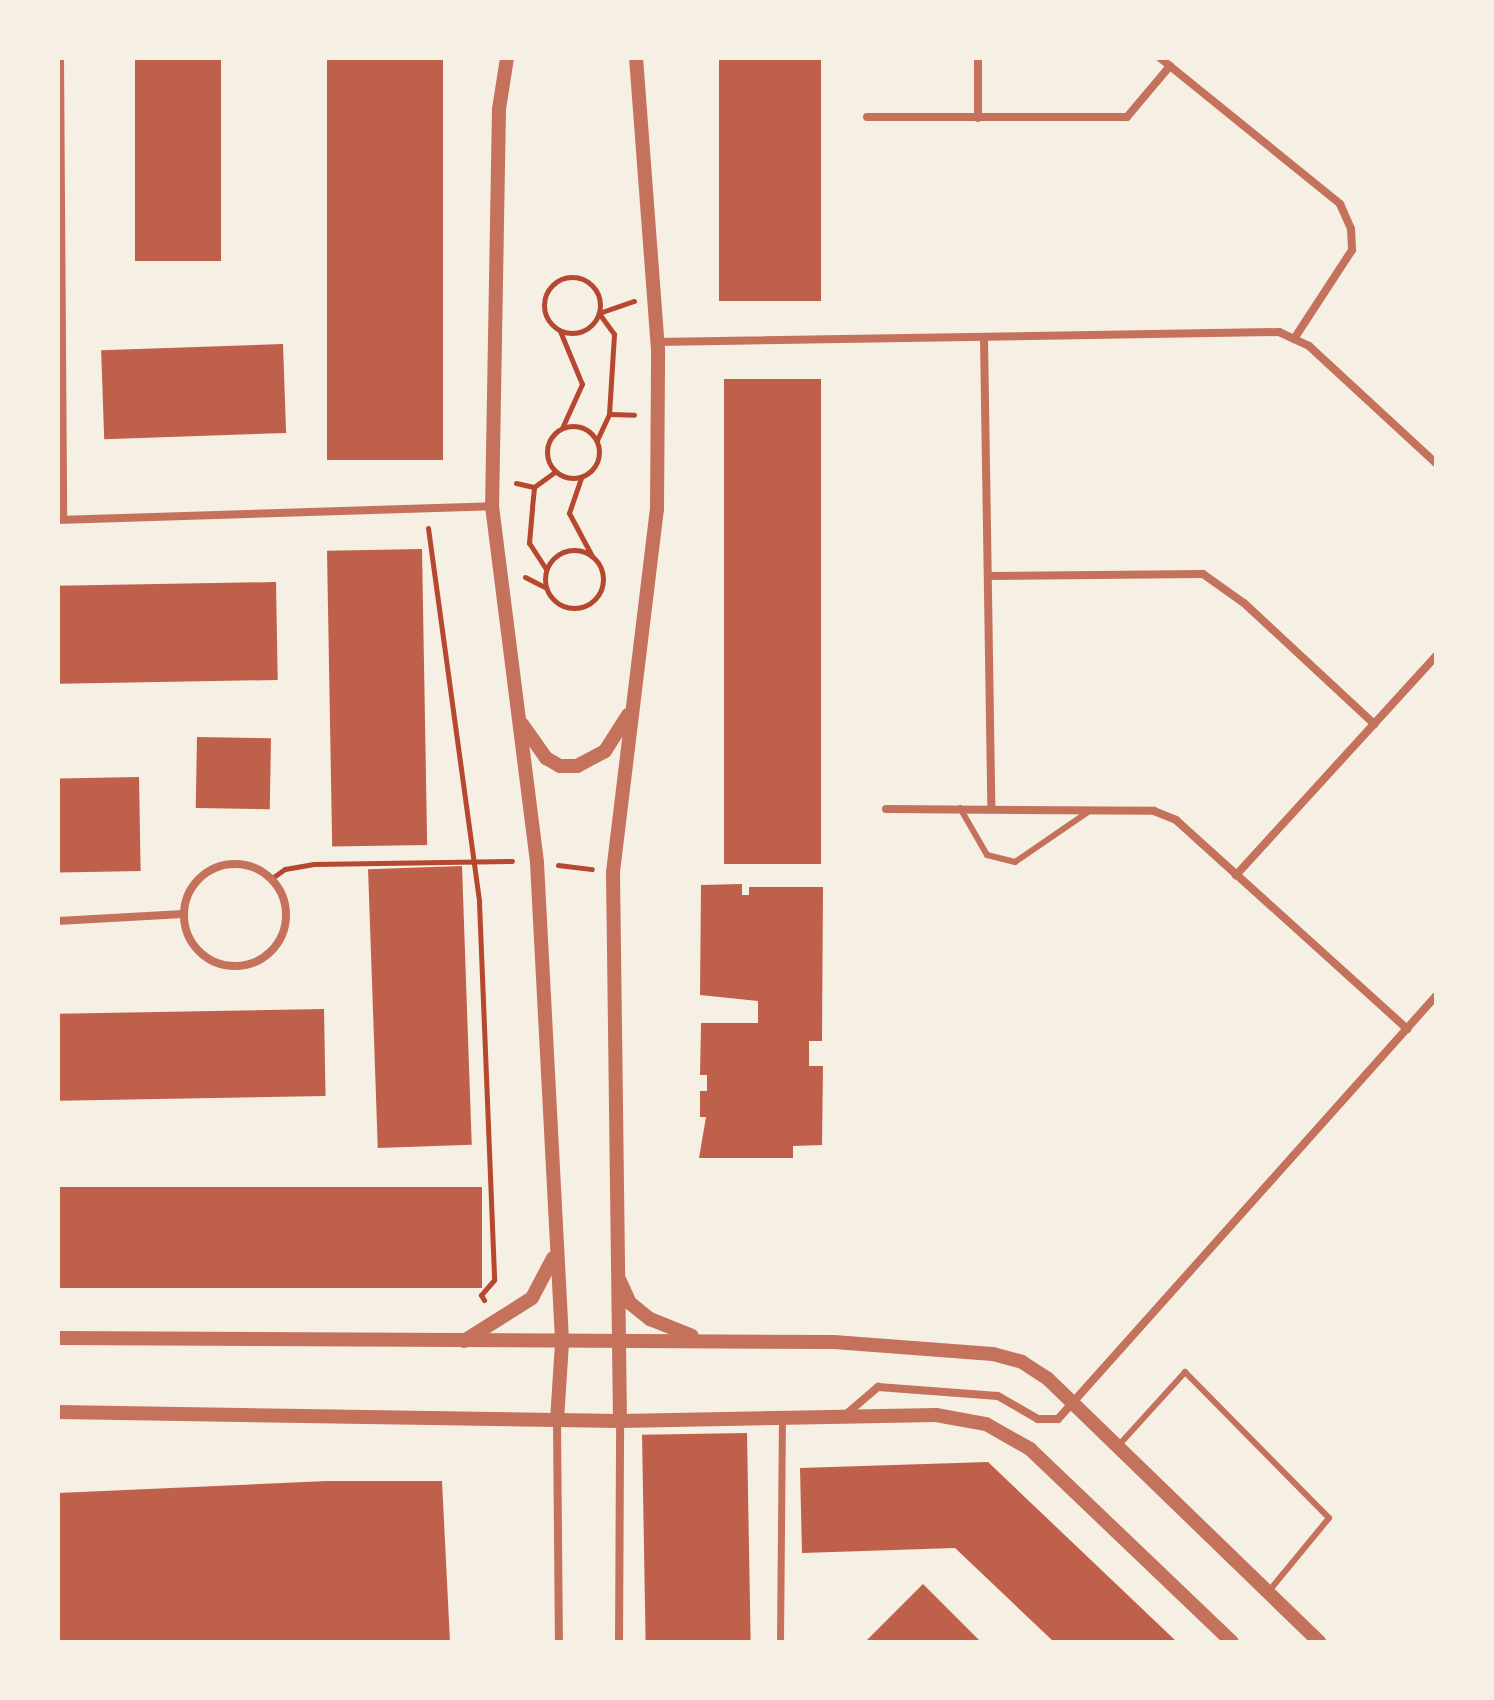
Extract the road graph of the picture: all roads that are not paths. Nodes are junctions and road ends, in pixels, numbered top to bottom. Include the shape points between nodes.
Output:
1 (60, 58) edge
2 (518, 58) edge
3 (624, 58) edge
4 (978, 58) edge
5 (1160, 58) edge
6 (505, 64) edge
7 (637, 64) edge
8 (1170, 66) junction
9 (867, 117) dead end
10 (978, 118) junction
11 (984, 338) junction
12 (1294, 339) junction
13 (657, 342) junction
14 (1436, 463) edge
15 (492, 506) junction
16 (60, 519) edge
17 (988, 576) junction
18 (1436, 656) edge
19 (633, 707) junction
20 (518, 716) junction
21 (1374, 724) junction
22 (960, 808) junction
23 (991, 808) junction
24 (886, 809) dead end
25 (1091, 810) junction
26 (1236, 875) junction
27 (183, 914) junction
28 (58, 921) edge
29 (1436, 996) edge
30 (1407, 1029) junction
31 (556, 1246) junction
32 (617, 1272) junction
33 (58, 1338) edge
34 (617, 1340) junction
35 (707, 1340) junction
36 (462, 1342) junction
37 (562, 1343) junction
38 (1073, 1403) junction
39 (58, 1412) edge
40 (782, 1416) junction
41 (844, 1416) junction
42 (557, 1421) junction
43 (620, 1421) junction
44 (1117, 1447) junction
45 (1266, 1594) junction
46 (559, 1642) edge
47 (619, 1642) edge
48 (780, 1642) edge
49 (1232, 1642) edge
50 (1319, 1642) edge

1 - 16 street
2 - 6 street
3 - 7 street
4 - 10 street
5 - 8 street
6 - 15 street
7 - 13 street
8 - 10 street via 1127,117
8 - 12 street via 1340,204 1351,229 1352,250
9 - 10 street
11 - 12 street via 1279,332
11 - 13 street
11 - 17 street
12 - 14 street via 1309,346
13 - 19 street via 657,510
15 - 16 street
15 - 20 street
17 - 21 street via 1203,574 1244,603
17 - 23 street
18 - 21 street
19 - 20 street via 605,751 577,766 560,766 546,758
19 - 32 street via 613,872
20 - 31 street via 537,863
21 - 26 street
22 - 23 street
22 - 24 street
22 - 25 lane via 987,855 1015,862
23 - 25 street
25 - 26 street via 1154,811 1176,820
26 - 30 street
27 - 27 street via 186,897 208,871 241,864 272,878 282,893 286,925 269,954 238,966 207,958 186,932
27 - 28 street
29 - 30 street
30 - 38 street
31 - 36 street via 549,1273 532,1298
31 - 37 street
32 - 34 street
32 - 35 street via 630,1303 650,1319
33 - 36 street
34 - 35 street
34 - 37 street
34 - 43 street
35 - 38 street via 834,1342 993,1354 1022,1362
36 - 37 street
37 - 42 street
38 - 41 street via 1050,1421 998,1396 878,1387
38 - 44 street
39 - 42 street
40 - 41 street
40 - 43 street
40 - 48 street
41 - 49 street via 936,1415 986,1424 1030,1449
42 - 43 street
42 - 46 street
43 - 47 street
44 - 45 street
44 - 45 lane via 1185,1372 1329,1518
45 - 50 street

